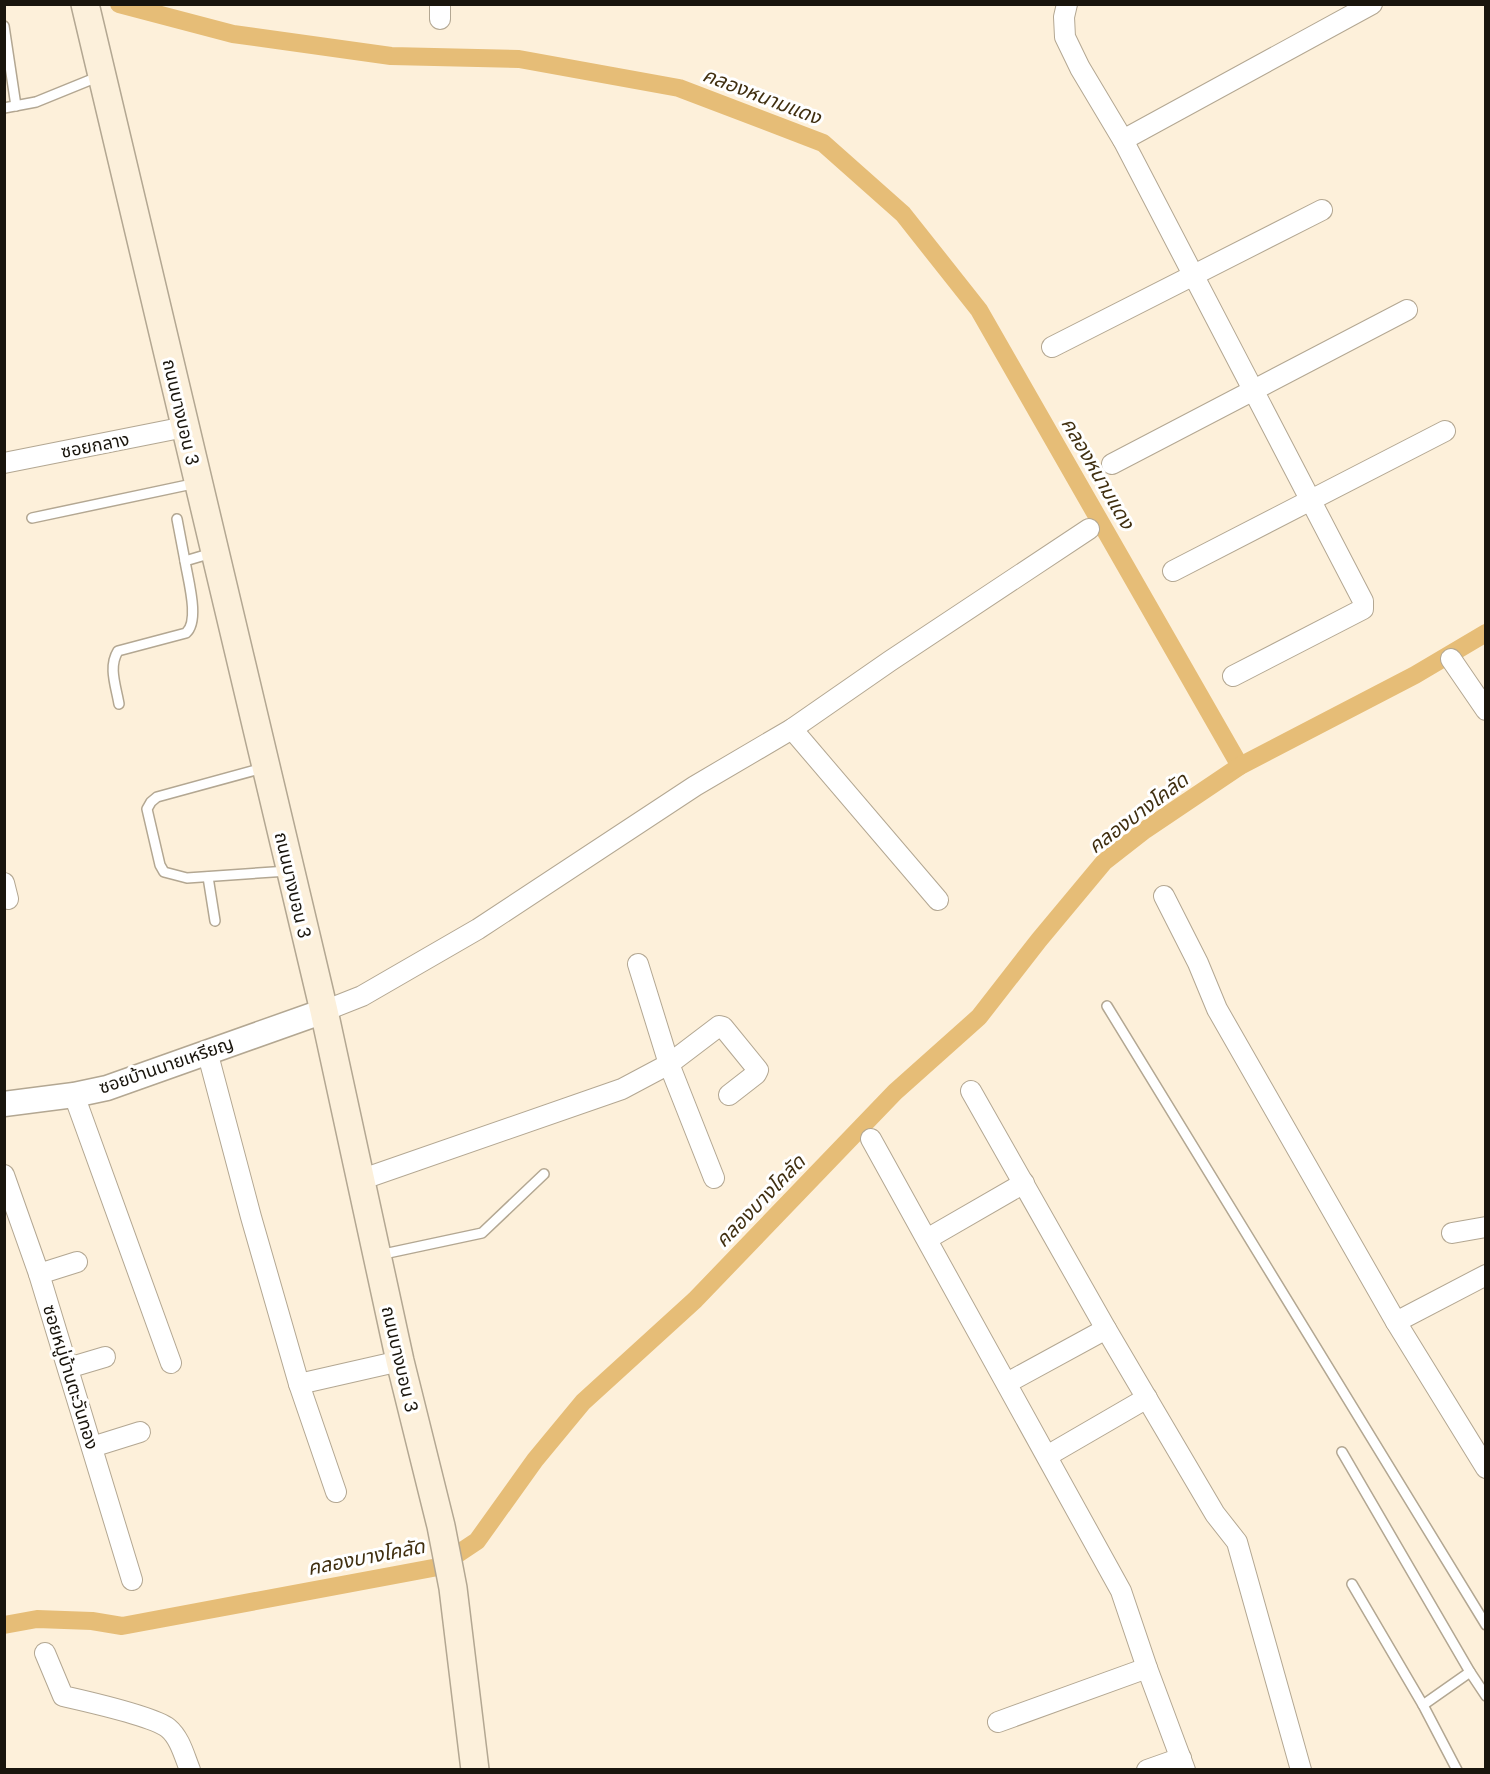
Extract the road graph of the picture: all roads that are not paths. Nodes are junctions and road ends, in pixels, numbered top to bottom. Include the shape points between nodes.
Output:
1 (1067, 4) edge
2 (1372, 4) edge
3 (86, 10) edge
4 (4, 26) edge
5 (102, 75) junction
6 (16, 106) junction
7 (4, 108) edge
8 (1123, 140) junction
9 (1322, 210) dead end
10 (1194, 276) junction
11 (1407, 310) dead end
12 (1052, 347) dead end
13 (1254, 390) junction
14 (185, 427) junction
15 (1445, 431) dead end
16 (4, 463) edge
17 (1112, 464) dead end
18 (198, 483) junction
19 (1311, 500) junction
20 (32, 518) dead end
21 (177, 519) dead end
22 (1089, 529) dead end
23 (214, 552) junction
24 (185, 561) junction
25 (1173, 571) dead end
26 (1451, 659) dead end
27 (1233, 676) dead end
28 (119, 704) dead end
29 (1485, 710) edge
30 (792, 729) junction
31 (265, 767) junction
32 (290, 871) junction
33 (208, 876) junction
34 (1164, 896) dead end
35 (938, 900) dead end
36 (214, 921) dead end
37 (638, 964) dead end
38 (1107, 1006) dead end
39 (324, 1011) junction
40 (207, 1051) junction
41 (669, 1064) junction
42 (971, 1091) dead end
43 (74, 1095) junction
44 (729, 1095) dead end
45 (4, 1104) edge
46 (871, 1138) dead end
47 (544, 1174) dead end
48 (4, 1175) edge
49 (714, 1178) dead end
50 (360, 1180) junction
51 (1024, 1183) junction
52 (1485, 1227) edge
53 (1452, 1233) dead end
54 (927, 1239) junction
55 (377, 1256) junction
56 (77, 1262) dead end
57 (39, 1274) junction
58 (1485, 1275) edge
59 (1396, 1322) junction
60 (1106, 1329) junction
61 (105, 1357) dead end
62 (400, 1361) junction
63 (171, 1363) dead end
64 (68, 1368) junction
65 (1007, 1383) junction
66 (299, 1384) junction
67 (1147, 1398) junction
68 (140, 1432) dead end
69 (92, 1447) junction
70 (1342, 1452) dead end
71 (1047, 1456) junction
72 (1485, 1468) edge
73 (336, 1492) dead end
74 (132, 1580) dead end
75 (1352, 1584) dead end
76 (1485, 1625) edge
77 (45, 1653) dead end
78 (1147, 1668) junction
79 (1470, 1672) junction
80 (1485, 1696) edge
81 (1423, 1705) junction
82 (998, 1722) dead end
83 (1183, 1764) edge
84 (190, 1770) edge
85 (475, 1770) edge
86 (1147, 1770) edge
87 (1301, 1770) edge
88 (1457, 1770) edge

1 - 8 street via 1065,37
2 - 8 street
3 - 5 main road, ถนนบางบอน 3
4 - 6 lane
5 - 6 lane via 36,102
5 - 14 main road, ถนนบางบอน 3
6 - 7 lane
8 - 10 street
9 - 10 street
10 - 12 street
10 - 13 street
11 - 13 street
13 - 17 street
13 - 19 street
14 - 16 street, ซอยกลาง
14 - 18 main road, ถนนบางบอน 3
15 - 19 street
18 - 20 lane
18 - 23 main road, ถนนบางบอน 3
19 - 25 street
19 - 27 street via 1363,601 1363,609
21 - 24 lane
22 - 30 street
23 - 24 lane
23 - 31 main road, ถนนบางบอน 3
24 - 28 lane via 192,628 118,651 112,668
26 - 29 street
30 - 35 street
30 - 39 street via 694,786 477,929 362,996
31 - 32 main road, ถนนบางบอน 3
31 - 33 lane via 157,797 147,809 164,872 186,878
32 - 33 lane
32 - 39 main road, ถนนบางบอน 3
33 - 36 lane
34 - 59 street via 1217,1009
37 - 41 street
38 - 76 lane
39 - 40 street, ซอยบ้านนายเหรียญ
39 - 50 main road, ถนนบางบอน 3
40 - 43 street, ซอยบ้านนายเหรียญ via 118,1084
40 - 66 street
41 - 44 street via 723,1027 758,1070
41 - 49 street
41 - 50 street via 622,1089
42 - 51 street
43 - 45 street, ซอยบ้านนายเหรียญ
43 - 63 street
46 - 54 street
47 - 55 lane via 482,1233
48 - 57 street, ซอยหมู่บ้านตะวันทอง
50 - 55 main road, ถนนบางบอน 3
51 - 54 street
51 - 60 street
52 - 53 street
54 - 65 street
55 - 62 main road, ถนนบางบอน 3
56 - 57 street
57 - 64 street, ซอยหมู่บ้านตะวันทอง
58 - 59 street
59 - 72 street
60 - 65 street
60 - 67 street
61 - 64 street
62 - 66 street
62 - 85 main road, ถนนบางบอน 3 via 453,1588
64 - 69 street, ซอยหมู่บ้านตะวันทอง
65 - 71 street
66 - 73 street
67 - 71 street
67 - 87 street via 1215,1514 1237,1542
68 - 69 street
69 - 74 street, ซอยหมู่บ้านตะวันทอง
70 - 79 lane
71 - 78 street via 1121,1591
75 - 81 lane
77 - 84 street via 63,1696 167,1728 178,1740
78 - 82 street
78 - 83 street
79 - 80 lane
79 - 81 lane
81 - 88 lane
83 - 86 street

